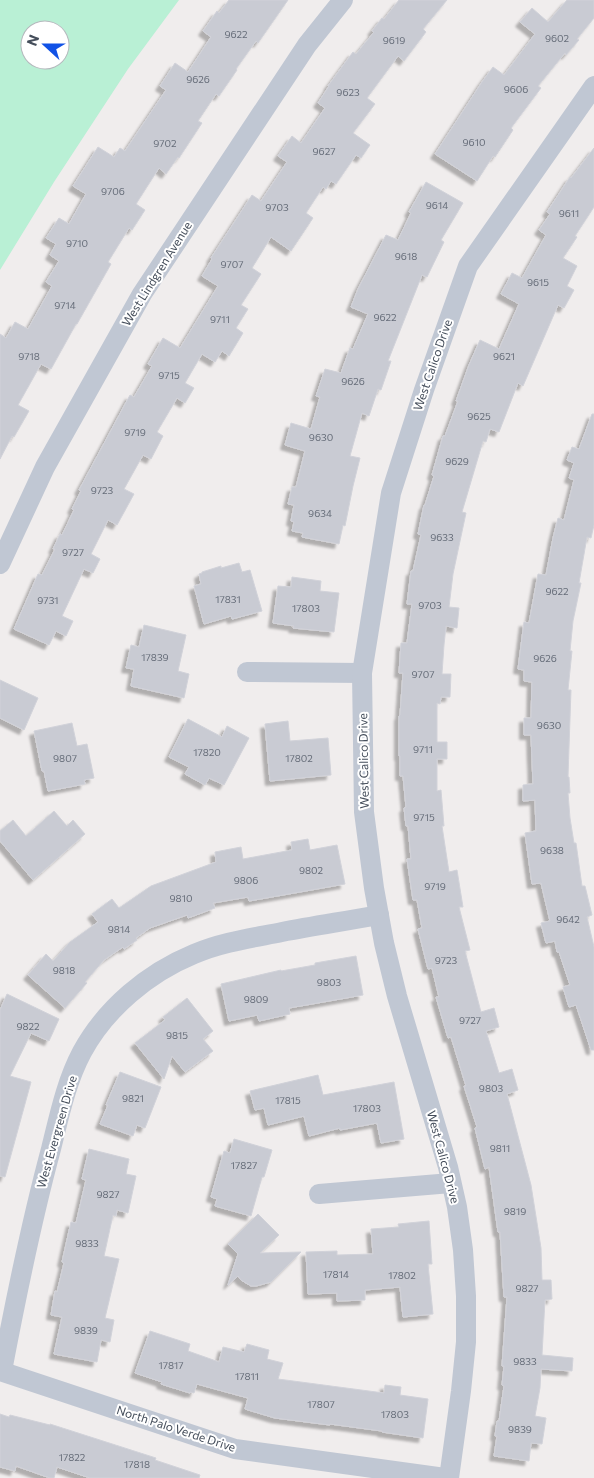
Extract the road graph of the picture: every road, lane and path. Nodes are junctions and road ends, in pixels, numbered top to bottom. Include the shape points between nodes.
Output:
1 (343, 0) edge
2 (594, 86) edge
3 (0, 564) edge
4 (247, 672) dead end
5 (362, 673) junction
6 (379, 915) junction
7 (451, 1183) junction
8 (318, 1194) dead end
9 (1, 1371) edge
10 (445, 1478) edge
11 (450, 1478) edge

1 - 3 street, West Lindgren Avenue via 307,45 142,294 45,467
2 - 5 street, West Calico Drive via 468,266 391,493
4 - 5 street
5 - 6 street, West Calico Drive via 364,812
6 - 7 street, West Calico Drive via 397,996
6 - 9 street, West Evergreen Drive via 236,940 201,951 157,972 108,1015 82,1052 64,1101 46,1166
7 - 8 street
7 - 11 street, West Calico Drive via 463,1250 466,1319 464,1366
9 - 10 street, North Palo Verde Drive via 235,1449

